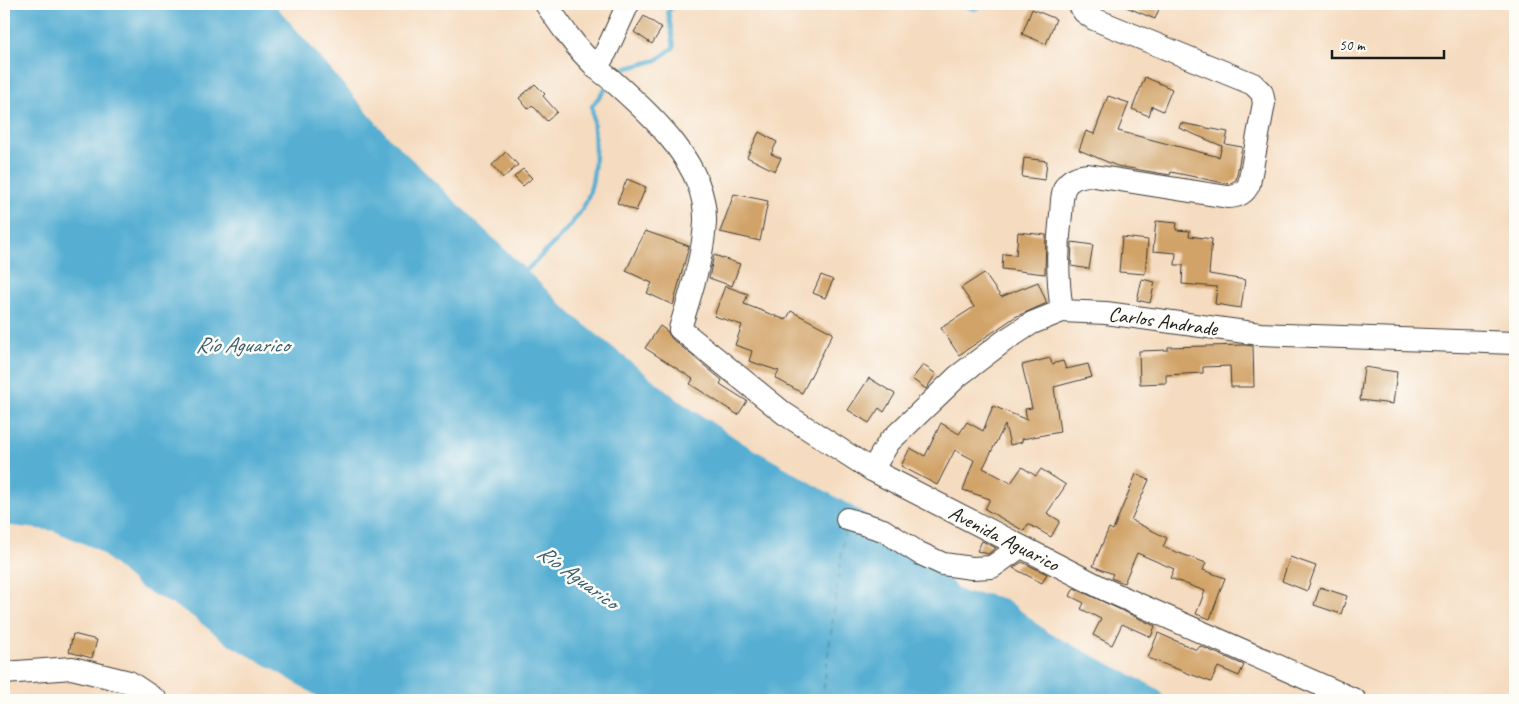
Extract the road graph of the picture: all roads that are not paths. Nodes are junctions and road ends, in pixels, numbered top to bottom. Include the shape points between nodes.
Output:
1 (546, 4) edge
2 (628, 4) edge
3 (1080, 4) edge
4 (596, 68) junction
5 (1062, 311) junction
6 (1515, 344) edge
7 (872, 470) junction
8 (847, 519) dead end
9 (1020, 547) junction
10 (4, 673) edge
11 (156, 700) edge
12 (1355, 700) edge

1 - 4 street via 571,42
2 - 4 street
3 - 5 street via 1084,12 1094,19 1253,84 1262,93 1264,103 1249,184 1237,196 1088,175 1069,182 1064,191 1058,246 1057,276
4 - 7 street, Avenida Aguarico via 652,117 682,155 702,191 705,221 701,254 680,329 784,414
5 - 6 street, Carlos Andrade via 1106,313 1260,334
5 - 7 street, Carlos Andrade via 1032,323 958,376 889,442
7 - 9 street, Avenida Aguarico
8 - 9 street via 883,530 943,564 992,567
9 - 12 street, Avenida Aguarico via 1106,590
10 - 11 street via 72,668 129,682

